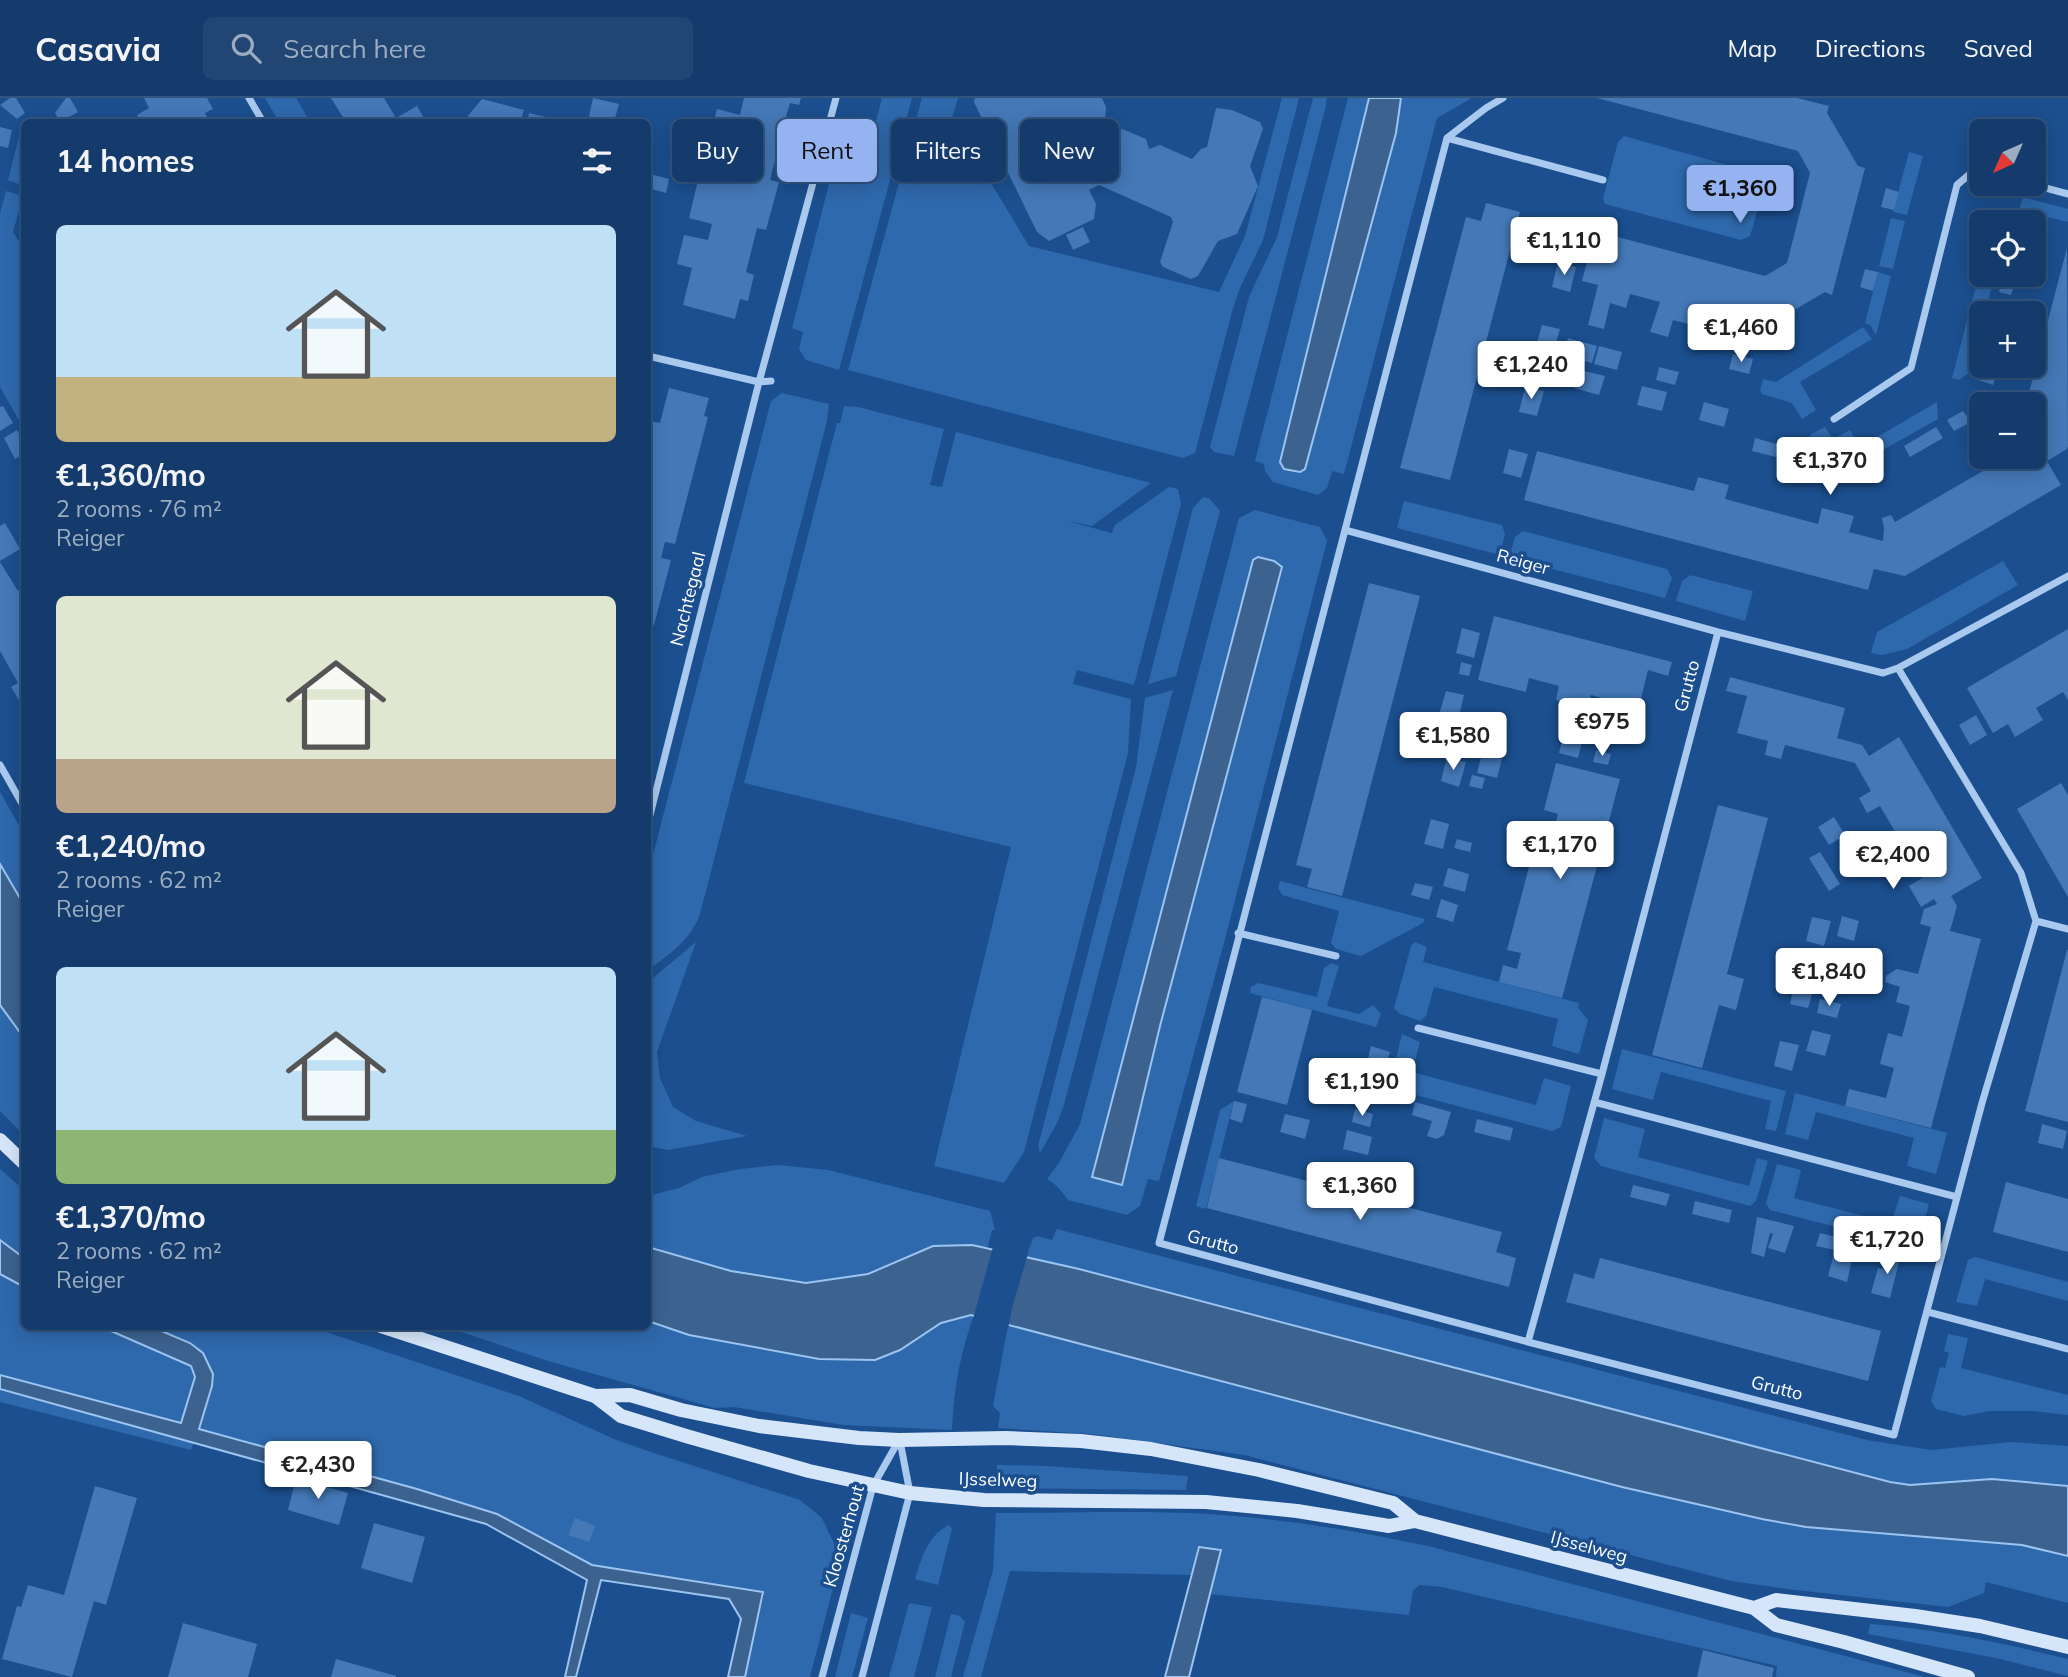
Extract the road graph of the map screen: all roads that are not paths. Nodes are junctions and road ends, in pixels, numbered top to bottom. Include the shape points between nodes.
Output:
1 (249, 98) edge
2 (836, 98) edge
3 (1503, 98) edge
4 (261, 119) edge
5 (1447, 138) junction
6 (1969, 175) edge
7 (1603, 180) dead end
8 (2046, 188) edge
9 (2068, 194) edge
10 (651, 356) edge
11 (771, 381) dead end
12 (759, 382) junction
13 (1834, 419) dead end
14 (1345, 530) junction
15 (2068, 576) edge
16 (1718, 632) junction
17 (1898, 668) junction
18 (0, 765) edge
19 (21, 801) edge
20 (651, 811) edge
21 (2036, 921) junction
22 (2068, 929) edge
23 (1238, 933) junction
24 (1336, 956) dead end
25 (1418, 1028) dead end
26 (1602, 1074) junction
27 (1594, 1102) junction
28 (0, 1140) edge
29 (21, 1160) edge
30 (1957, 1197) junction
31 (1927, 1312) junction
32 (393, 1330) edge
33 (1528, 1342) junction
34 (2068, 1349) edge
35 (594, 1396) junction
36 (900, 1440) junction
37 (873, 1486) junction
38 (910, 1493) junction
39 (1415, 1521) junction
40 (1754, 1608) junction
41 (2068, 1647) edge
42 (822, 1677) edge
43 (862, 1677) edge
44 (1968, 1677) edge

1 - 4 street
2 - 12 street, Nachtegaal
3 - 5 street
5 - 7 street
5 - 14 street
6 - 13 street via 1957,185 1911,368
8 - 9 street
10 - 12 street
11 - 12 street
12 - 20 street, Nachtegaal
14 - 16 street, Reiger
14 - 23 street, Grutto
15 - 17 street, Reiger
16 - 17 street, Reiger via 1883,673
16 - 26 street, Grutto
17 - 21 street via 2021,873
18 - 19 street
21 - 22 street
21 - 30 street, Grutto
23 - 24 street
23 - 33 street, Grutto via 1159,1243
25 - 26 street
26 - 27 street, Grutto
27 - 30 street
27 - 33 street, Grutto
28 - 29 street
30 - 31 street, Grutto
31 - 33 street, Grutto via 1894,1435
31 - 34 street
32 - 35 street, IJsselweg
35 - 36 street, IJsselweg via 630,1395 759,1426
35 - 37 street, IJsselweg via 621,1416
36 - 37 street, Kloosterhout
36 - 38 street
36 - 39 street, IJsselweg via 1006,1438 1151,1449 1393,1503
37 - 38 street, IJsselweg
37 - 42 street, Kloosterhout
38 - 39 street, IJsselweg via 984,1500 1206,1502 1389,1526
38 - 43 street
39 - 40 street, IJsselweg
40 - 41 street, IJsselweg via 1776,1601 1915,1616
40 - 44 street, IJsselweg via 1776,1625

